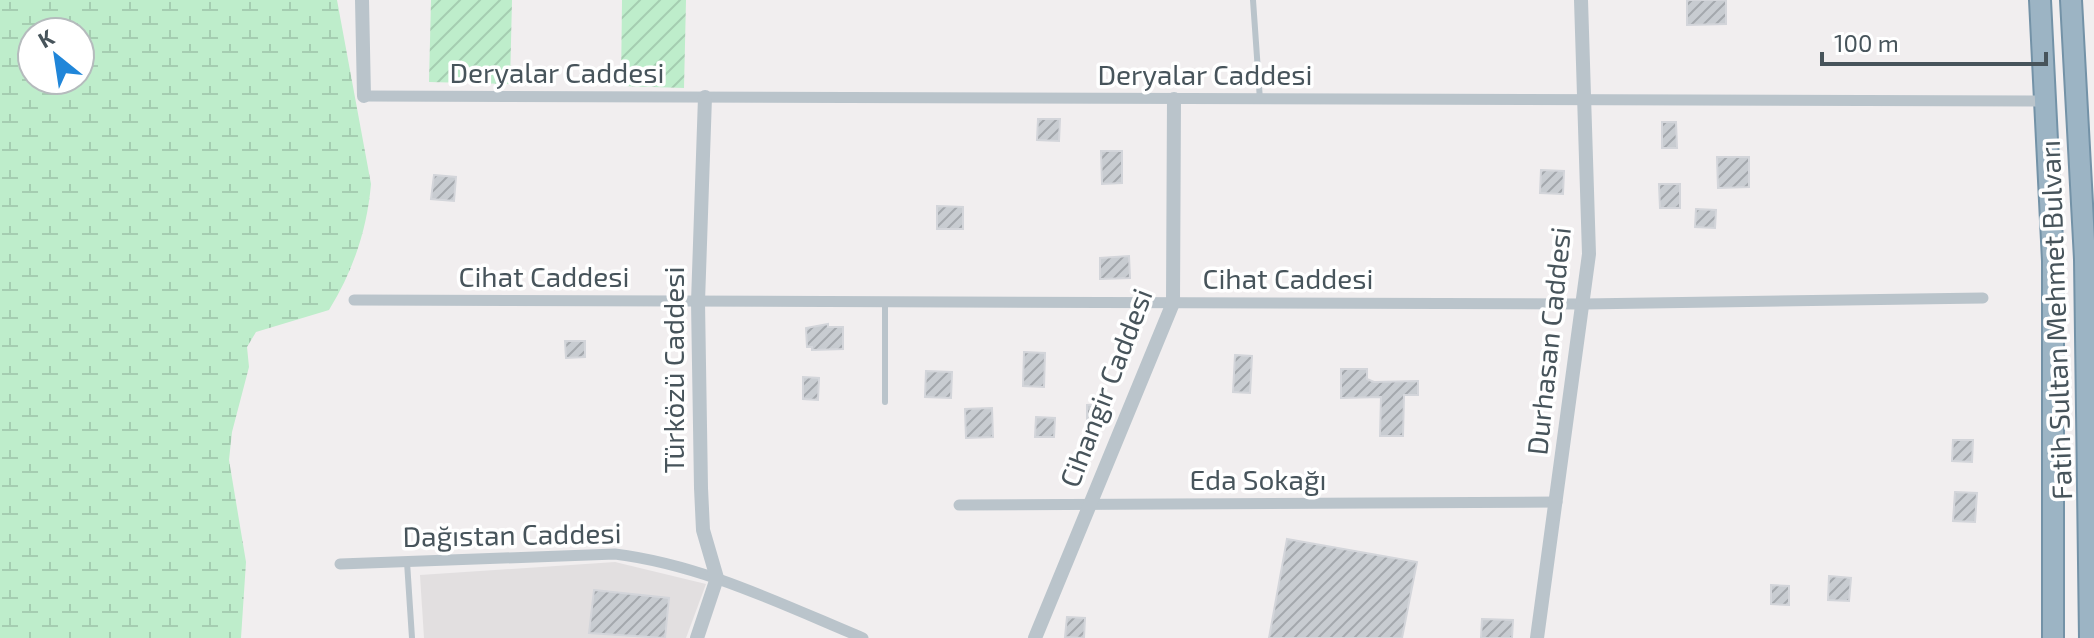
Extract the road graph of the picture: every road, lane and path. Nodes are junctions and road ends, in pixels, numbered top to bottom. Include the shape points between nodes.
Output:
1 (362, 0) edge
2 (1253, 0) edge
3 (1581, 0) edge
4 (2040, 0) edge
5 (2071, 0) edge
6 (364, 96) joint
7 (705, 97) junction
8 (1174, 99) junction
9 (1260, 100) junction
10 (1582, 101) junction
11 (2045, 101) junction
12 (2087, 172) edge
13 (1983, 298) dead end
14 (354, 300) dead end
15 (698, 302) junction
16 (885, 302) junction
17 (1173, 303) junction
18 (1584, 304) junction
19 (885, 402) dead end
20 (2092, 470) edge
21 (1557, 502) junction
22 (959, 505) dead end
23 (1089, 505) junction
24 (407, 562) junction
25 (340, 564) dead end
26 (717, 578) junction
27 (412, 638) edge
28 (697, 638) edge
29 (863, 638) edge
30 (1035, 638) edge
31 (1537, 638) edge
32 (2053, 638) edge
33 (2090, 638) edge

1 - 6 street
2 - 9 lane
3 - 10 street, Durhasan Caddesi
4 - 11 highway, Fatih Sultan Mehmet Bulvarı
5 - 12 highway, Fatih Sultan Mehmet Bulvarı
6 - 7 street, Deryalar Caddesi
7 - 8 street, Deryalar Caddesi
7 - 15 street, Türközü Caddesi
8 - 9 street, Deryalar Caddesi
8 - 17 street, Cihangir Caddesi
9 - 10 street, Deryalar Caddesi
10 - 11 street, Deryalar Caddesi
10 - 18 street, Durhasan Caddesi via 1590,220
11 - 32 highway, Fatih Sultan Mehmet Bulvarı via 2053,261
12 - 20 highway, Fatih Sultan Mehmet Bulvarı
13 - 18 street, Cihat Caddesi
14 - 15 street, Cihat Caddesi
15 - 16 street, Cihat Caddesi
15 - 26 street, Türközü Caddesi via 702,509
16 - 17 street, Cihat Caddesi
16 - 19 lane
17 - 18 street, Cihat Caddesi
17 - 23 street, Cihangir Caddesi
18 - 21 street, Durhasan Caddesi
20 - 33 highway, Fatih Sultan Mehmet Bulvarı
21 - 23 street, Eda Sokağı
21 - 31 street, Durhasan Caddesi
22 - 23 street, Eda Sokağı
23 - 30 street, Cihangir Caddesi
24 - 25 street, Dağıstan Caddesi
24 - 26 street, Dağıstan Caddesi via 615,554 676,564
24 - 27 lane
26 - 28 street
26 - 29 street, Dağıstan Caddesi

